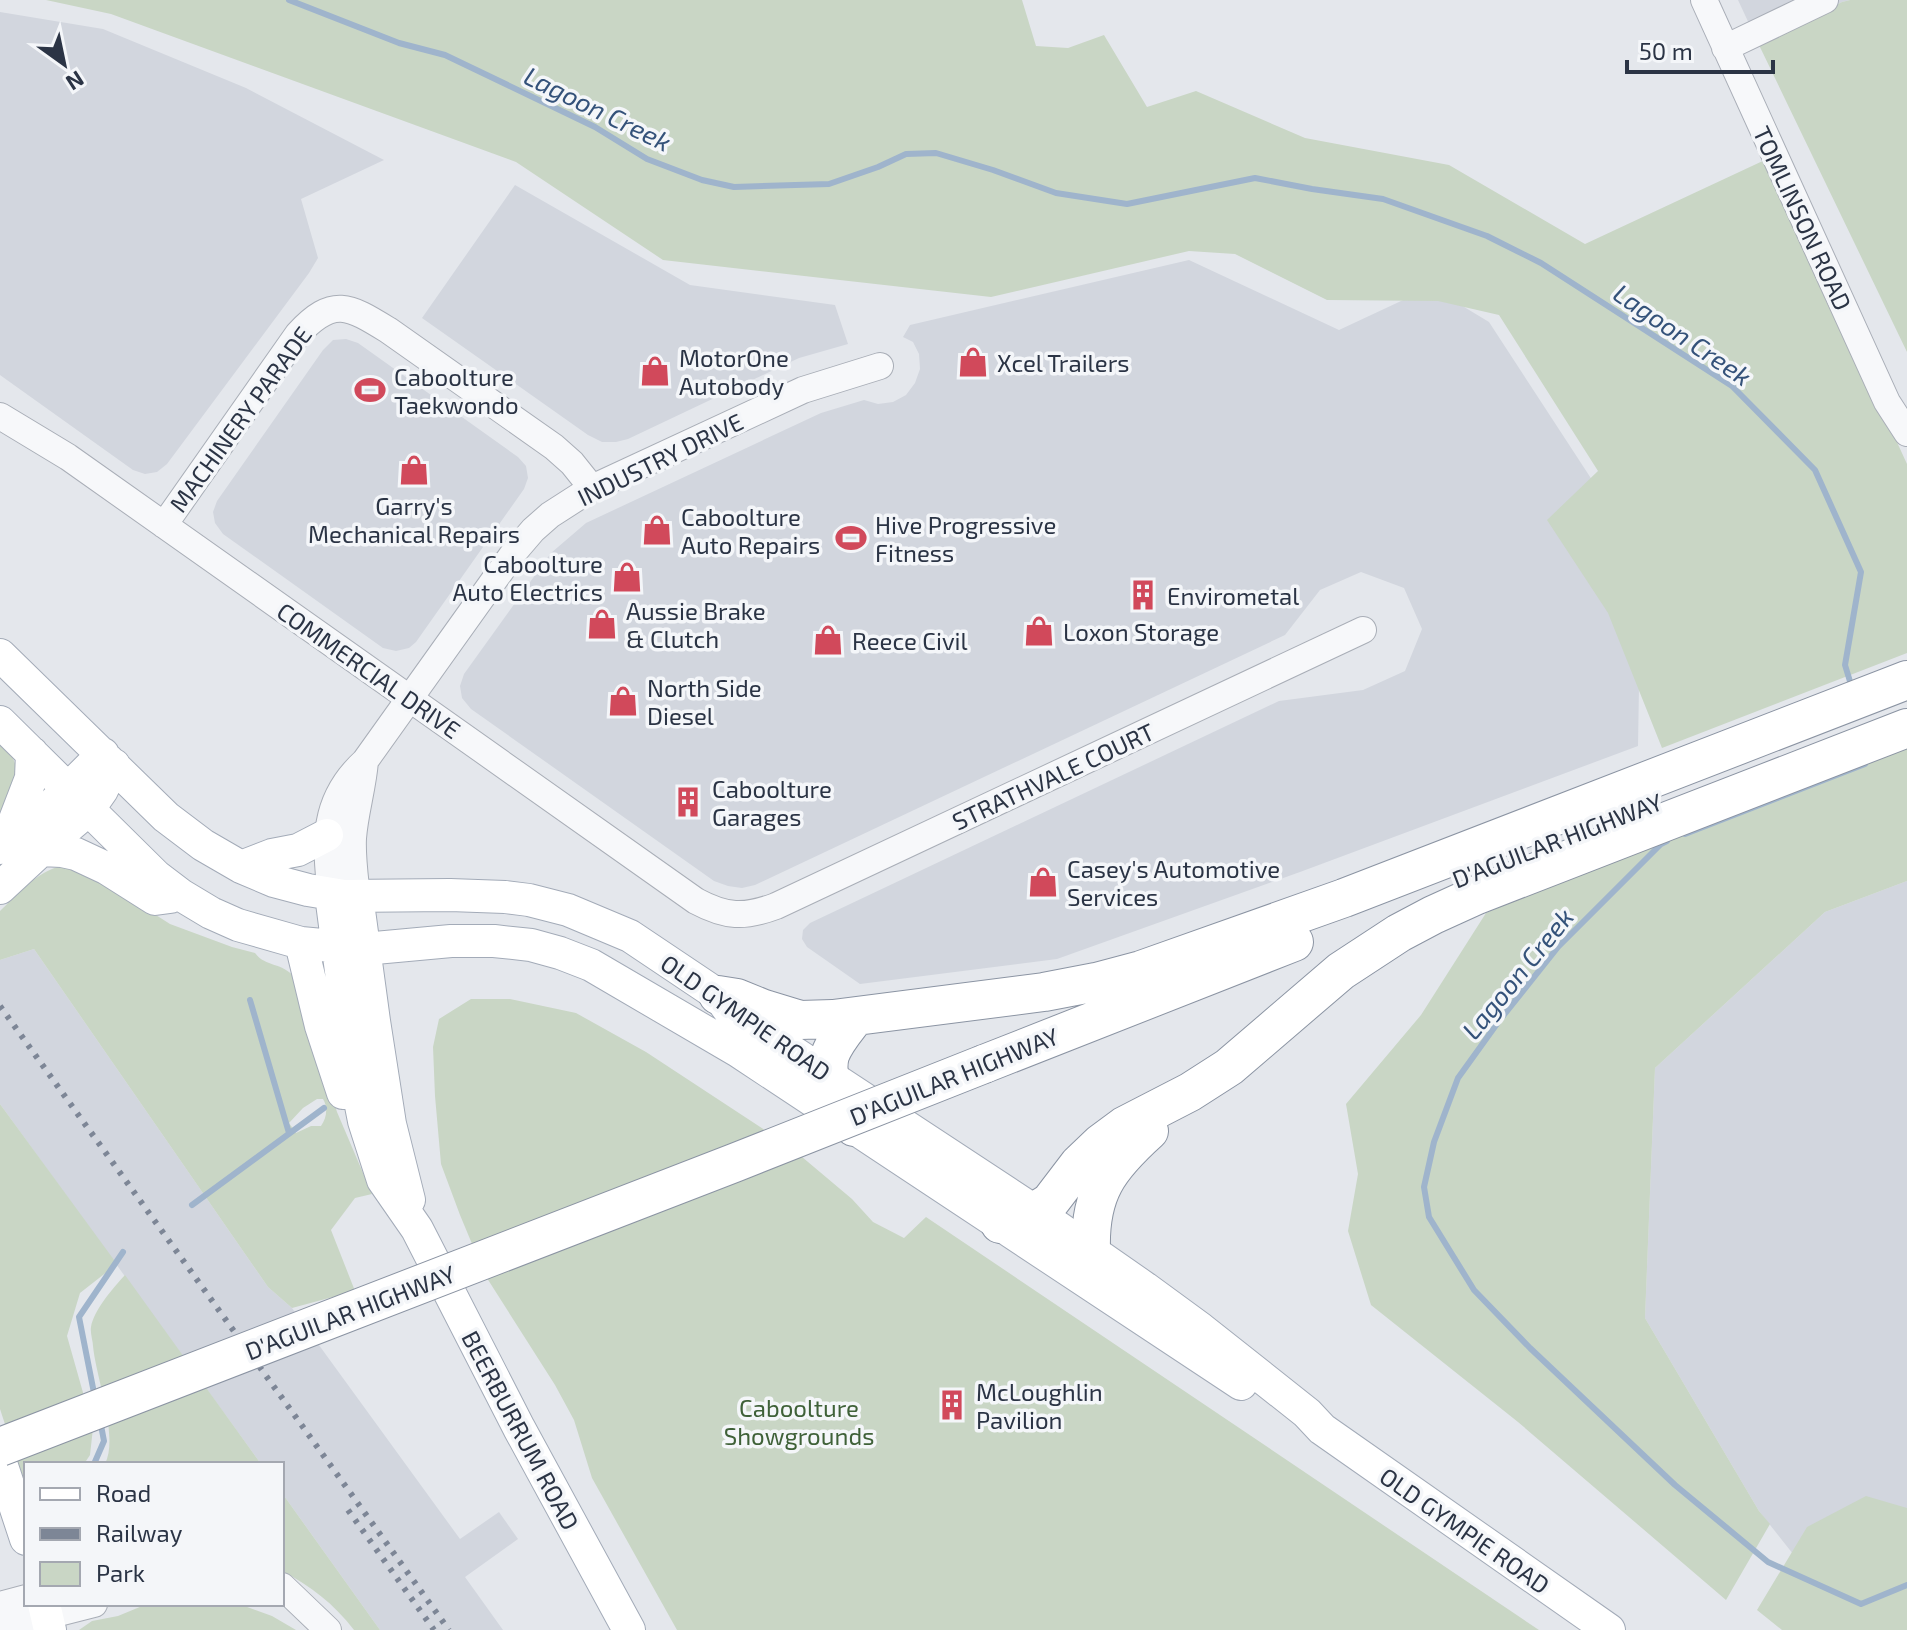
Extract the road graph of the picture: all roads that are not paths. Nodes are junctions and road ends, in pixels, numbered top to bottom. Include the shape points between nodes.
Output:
1 (1704, 0) edge
2 (1825, 0) edge
3 (1725, 48) junction
4 (880, 366) dead end
5 (0, 416) edge
6 (1907, 433) edge
7 (592, 488) junction
8 (164, 525) junction
9 (1363, 630) dead end
10 (0, 655) edge
11 (1907, 680) edge
12 (410, 700) junction
13 (1907, 705) edge
14 (0, 722) edge
15 (1907, 728) edge
16 (32, 753) junction
17 (108, 760) junction
18 (365, 761) junction
19 (78, 799) junction
20 (327, 835) junction
21 (3, 846) edge
22 (41, 850) junction
23 (241, 867) junction
24 (1488, 867) junction
25 (0, 888) edge
26 (181, 895) junction
27 (344, 896) junction
28 (741, 916) joint
29 (301, 943) junction
30 (351, 948) junction
31 (718, 995) junction
32 (855, 1017) junction
33 (829, 1076) junction
34 (1161, 1108) junction
35 (364, 1121) junction
36 (854, 1127) junction
37 (1036, 1212) junction
38 (1000, 1224) junction
39 (417, 1229) junction
40 (1091, 1251) junction
41 (1322, 1429) junction
42 (0, 1447) edge
43 (0, 1460) edge
44 (24, 1533) edge
45 (284, 1588) edge
46 (0, 1605) edge
47 (81, 1606) edge
48 (281, 1606) edge
49 (42, 1612) edge
50 (320, 1622) edge
51 (0, 1624) edge
52 (629, 1630) edge
53 (1609, 1630) edge

1 - 3 street, TOMLINSON ROAD
2 - 3 street
3 - 6 street, TOMLINSON ROAD via 1887,402
4 - 7 street, INDUSTRY DRIVE via 803,390
5 - 8 street, COMMERCIAL DRIVE
7 - 8 street, MACHINERY PARADE via 554,447 388,330 353,311 332,309 298,334
7 - 12 street, INDUSTRY DRIVE via 533,530
8 - 12 street, COMMERCIAL DRIVE
9 - 28 street, STRATHVALE COURT via 776,906
10 - 17 main road
11 - 24 highway
12 - 18 street, INDUSTRY DRIVE
12 - 28 street, COMMERCIAL DRIVE via 696,901
13 - 24 highway, D'AGUILAR HIGHWAY
14 - 16 main road
15 - 24 highway
16 - 19 main road
16 - 21 main road via 28,787
17 - 19 main road via 102,790
17 - 23 main road via 181,829
18 - 20 street, INDUSTRY DRIVE via 340,793
18 - 27 street, INDUSTRY DRIVE
19 - 21 main road
19 - 22 main road
19 - 26 main road
20 - 23 main road
20 - 27 street, INDUSTRY DRIVE via 327,859
22 - 25 main road
22 - 26 main road via 76,854 155,899
23 - 27 main road via 274,881
24 - 32 highway via 1344,898 1096,982
24 - 34 highway via 1433,915 1341,971 1229,1067
24 - 42 highway, D'AGUILAR HIGHWAY, bridge
26 - 29 main road via 238,925
27 - 30 main road, BEERBURRUM ROAD
27 - 31 main road, OLD GYMPIE ROAD via 505,897 568,910 630,936
29 - 30 main road
29 - 35 main road via 346,1103
30 - 35 main road, BEERBURRUM ROAD via 354,1070
30 - 36 main road, OLD GYMPIE ROAD via 470,939 560,953 591,965 738,1051
30 - 39 main road, BEERBURRUM ROAD
31 - 32 highway via 800,1020
31 - 33 main road, OLD GYMPIE ROAD via 729,1010
32 - 33 highway via 830,1056
33 - 36 highway
33 - 37 main road, OLD GYMPIE ROAD
34 - 37 highway via 1101,1143
34 - 40 highway via 1152,1129 1121,1157 1098,1194
35 - 39 main road, BEERBURRUM ROAD via 383,1180
36 - 38 main road, OLD GYMPIE ROAD
37 - 38 highway
37 - 40 main road, OLD GYMPIE ROAD
38 - 41 main road, OLD GYMPIE ROAD via 1299,1423
39 - 52 main road, BEERBURRUM ROAD
40 - 41 main road, OLD GYMPIE ROAD via 1201,1329
41 - 53 main road, OLD GYMPIE ROAD
43 - 44 main road
45 - 50 street
46 - 49 street
47 - 49 street
48 - 50 street
49 - 51 street

